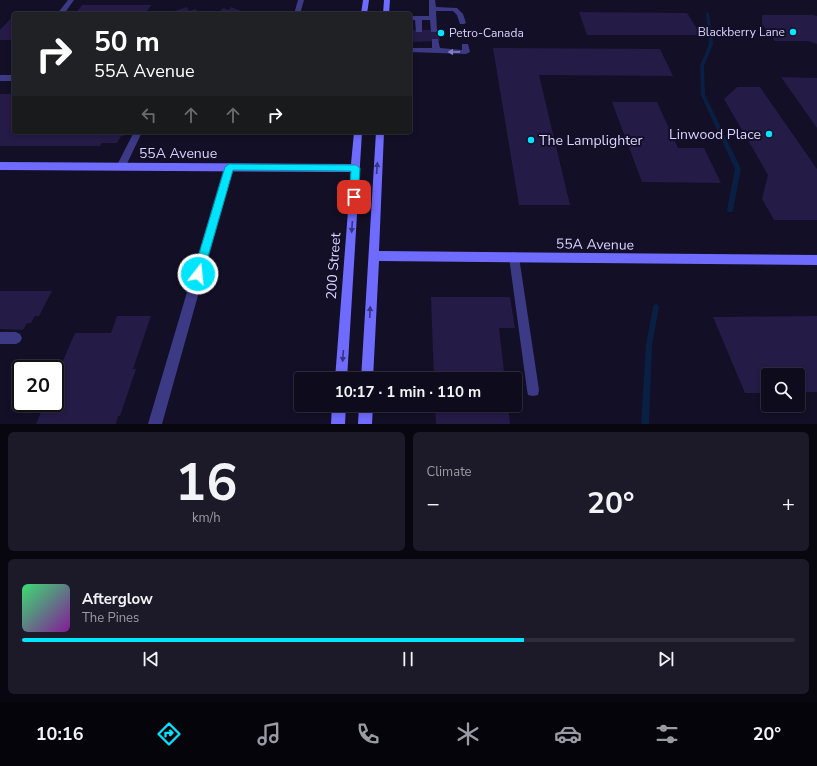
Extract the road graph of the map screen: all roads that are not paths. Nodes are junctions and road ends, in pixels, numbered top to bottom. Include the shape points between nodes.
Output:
1 (71, 0) edge
2 (301, 0) edge
3 (366, 0) edge
4 (387, 0) edge
5 (432, 0) edge
6 (433, 9) junction
7 (62, 12) edge
8 (298, 12) edge
9 (364, 12) edge
10 (386, 12) edge
11 (412, 18) edge
12 (418, 18) junction
13 (433, 18) junction
14 (462, 23) dead end
15 (419, 30) dead end
16 (434, 30) dead end
17 (420, 42) dead end
18 (435, 42) dead end
19 (465, 46) dead end
20 (412, 50) edge
21 (421, 50) junction
22 (436, 50) junction
23 (12, 76) edge
24 (0, 78) edge
25 (137, 134) edge
26 (358, 134) edge
27 (380, 134) edge
28 (0, 166) edge
29 (121, 167) junction
30 (229, 167) junction
31 (356, 168) junction
32 (373, 256) junction
33 (514, 258) junction
34 (817, 260) edge
35 (0, 338) edge
36 (16, 338) dead end
37 (341, 372) edge
38 (367, 372) edge
39 (533, 390) dead end
40 (339, 412) edge
41 (366, 412) edge
42 (155, 424) edge
43 (338, 424) edge
44 (365, 424) edge

1 - 7 lane
2 - 8 lane
3 - 9 street
4 - 10 street
5 - 6 lane
6 - 13 lane
6 - 14 lane via 455,9 460,14
11 - 12 lane
12 - 13 lane
12 - 15 lane
13 - 16 lane
17 - 21 lane
18 - 22 lane
19 -> 22 lane via 466,52
20 - 21 lane
21 - 22 lane
23 - 24 lane
25 - 29 lane
26 - 31 street, 200 Street
32 -> 27 street
28 - 29 street, 55A Avenue
29 - 30 street, 55A Avenue
30 - 31 street, 55A Avenue
30 - 42 lane
31 -> 37 street, 200 Street
32 - 33 street, 55A Avenue
38 -> 32 street
33 - 34 street, 55A Avenue
33 - 39 lane
35 - 36 lane
40 - 43 street
41 - 44 street

